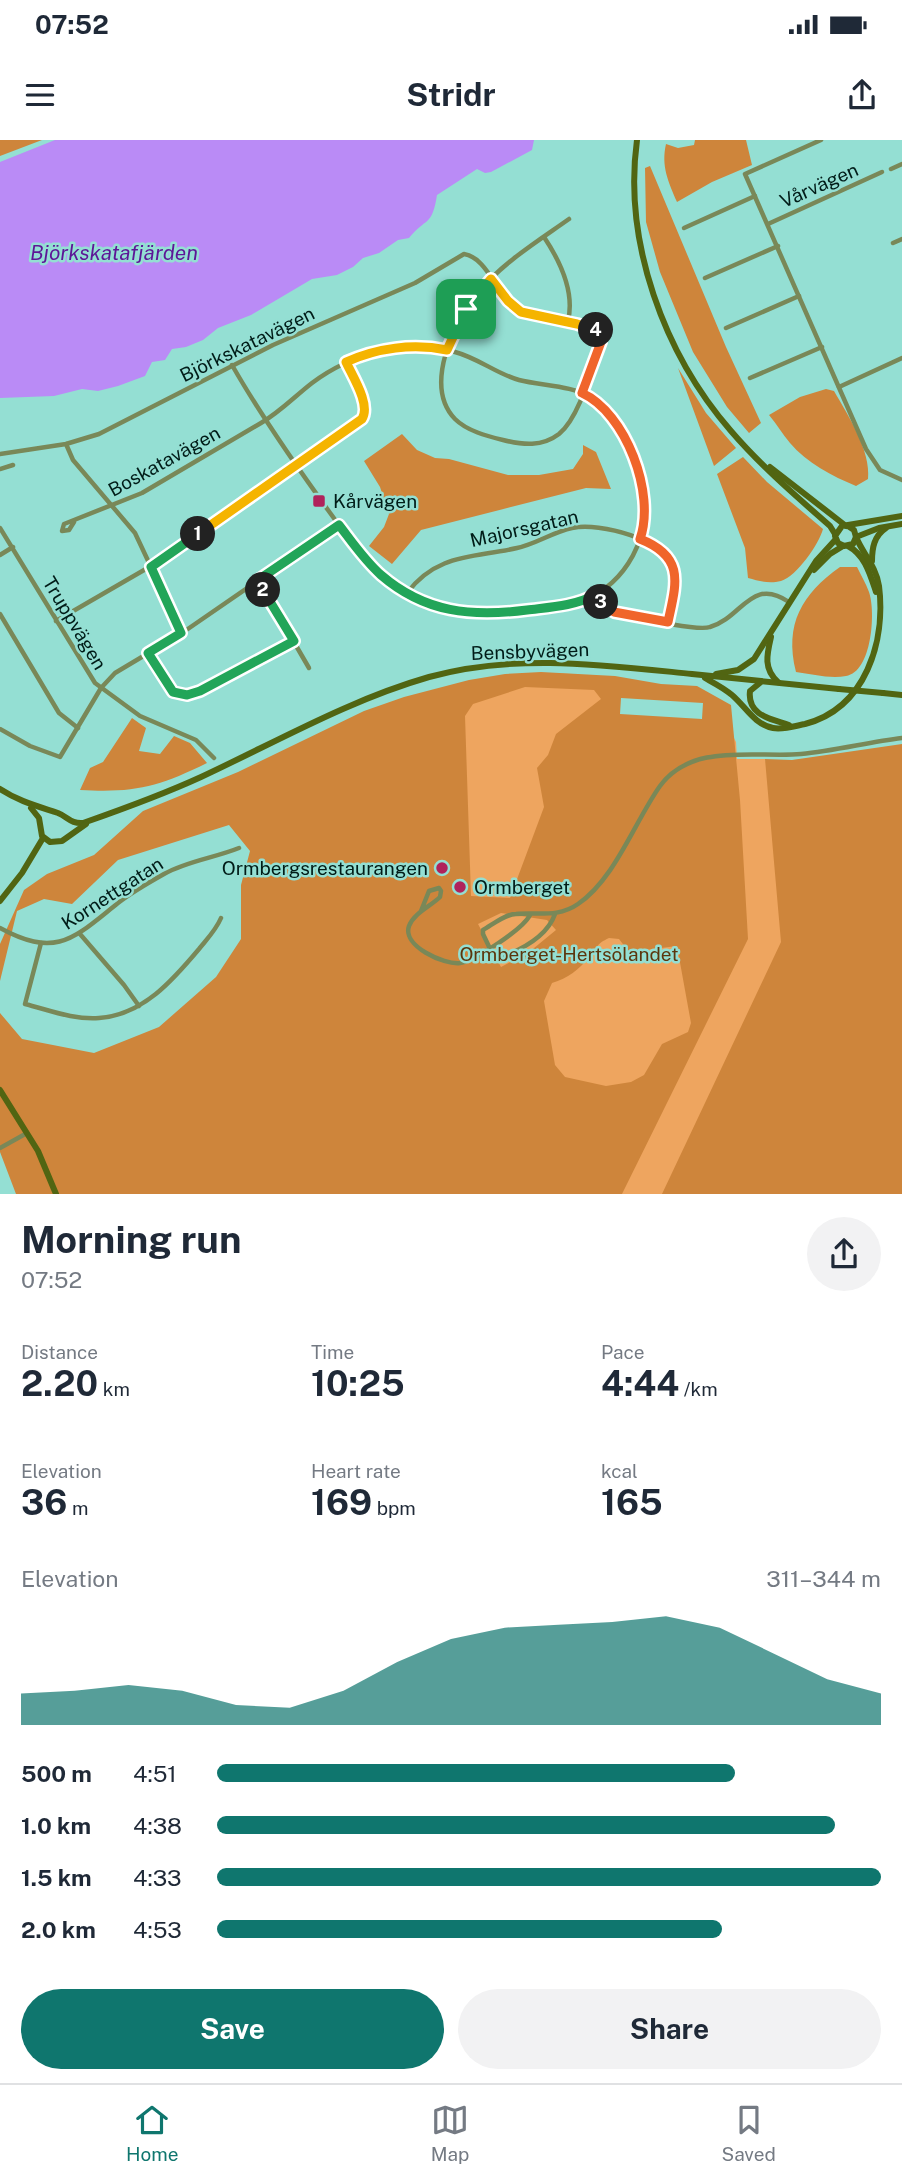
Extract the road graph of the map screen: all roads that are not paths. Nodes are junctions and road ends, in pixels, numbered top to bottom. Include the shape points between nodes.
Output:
1 (637, 140) edge
2 (821, 140) edge
3 (902, 164) edge
4 (891, 169) dead end
5 (882, 172) dead end
6 (755, 195) junction
7 (569, 219) dead end
8 (768, 224) junction
9 (684, 228) dead end
10 (544, 237) junction
11 (902, 239) edge
12 (893, 243) dead end
13 (778, 246) junction
14 (705, 278) dead end
15 (491, 279) junction
16 (799, 296) junction
17 (568, 321) junction
18 (726, 328) dead end
19 (822, 347) junction
20 (447, 350) junction
21 (902, 358) edge
22 (346, 362) junction
23 (233, 365) junction
24 (750, 378) dead end
25 (839, 387) junction
26 (582, 393) junction
27 (265, 421) junction
28 (66, 444) junction
29 (750, 451) junction
30 (0, 454) edge
31 (13, 465) dead end
32 (296, 466) junction
33 (0, 469) edge
34 (902, 480) edge
35 (112, 506) junction
36 (902, 516) edge
37 (74, 522) dead end
38 (902, 524) edge
39 (339, 525) junction
40 (847, 526) junction
41 (891, 526) junction
42 (0, 528) edge
43 (836, 537) junction
44 (856, 537) junction
45 (640, 539) junction
46 (846, 546) junction
47 (13, 547) junction
48 (0, 555) edge
49 (873, 565) junction
50 (151, 567) junction
51 (810, 573) junction
52 (258, 580) junction
53 (407, 593) junction
54 (595, 595) junction
55 (879, 596) junction
56 (789, 602) junction
57 (0, 614) edge
58 (56, 621) junction
59 (668, 622) junction
60 (773, 631) junction
61 (181, 633) junction
62 (294, 641) junction
63 (148, 653) junction
64 (309, 668) dead end
65 (693, 674) junction
66 (764, 681) junction
67 (779, 683) junction
68 (101, 688) junction
69 (902, 695) edge
70 (791, 726) junction
71 (78, 728) junction
72 (0, 729) edge
73 (902, 738) edge
74 (214, 758) dead end
75 (0, 789) edge
76 (21, 801) junction
77 (57, 813) junction
78 (102, 816) junction
79 (66, 819) junction
80 (40, 826) junction
81 (43, 838) junction
82 (64, 839) junction
83 (239, 848) dead end
84 (0, 901) edge
85 (421, 911) junction
86 (555, 914) junction
87 (530, 915) junction
88 (221, 918) dead end
89 (0, 928) edge
90 (80, 934) junction
91 (41, 943) junction
92 (488, 947) junction
93 (139, 1006) junction
94 (0, 1090) edge
95 (27, 1133) junction
96 (0, 1148) edge
97 (56, 1194) edge

1 - 29 main road via 635,214 653,291 701,390
2 - 6 street, Vårvägen via 745,174
3 - 4 street
5 - 8 street, Vårvägen
6 - 8 street, Vårvägen
6 - 9 street, Vårvägen
7 - 10 street
8 - 13 street, Vårvägen
10 - 15 street
10 - 17 street via 571,297
11 - 12 street
13 - 14 street
13 - 16 street, Vårvägen
15 - 17 street, Björkskatavägen via 521,312
15 - 20 street via 466,309
15 - 23 street, Björkskatavägen via 472,256 461,254 415,283
16 - 18 street
16 - 19 street, Vårvägen
17 - 26 street, Björkskatavägen via 600,335
19 - 24 street
19 - 25 street, Vårvägen
20 - 22 street, Boskatavägen via 396,348
20 - 26 street, Boskatavägen via 515,379
20 - 26 street via 442,372 447,409 469,429 495,438 521,444 548,440 570,421
21 - 25 street
22 - 27 street, Boskatavägen
22 - 32 street via 365,416
23 - 27 street
23 - 28 street, Björkskatavägen via 110,428
25 - 34 street, Vårvägen via 873,461 880,470
26 - 45 street via 607,410 640,474 646,506
27 - 32 street
27 - 35 street, Boskatavägen via 168,479
28 - 30 street, Björkskatavägen
28 - 35 street via 73,460
29 - 40 main road
29 - 43 main road via 830,526
31 - 33 street
32 - 39 street
32 - 50 street
35 - 37 street, Boskatavägen
35 - 50 street via 135,533
36 - 40 main road
38 - 41 main road
39 - 52 street
39 - 53 street via 376,570
40 - 43 main road via 839,528
40 - 44 main road
41 - 44 main road
41 - 49 main road via 877,537
42 - 47 street, Truppvägen
43 - 46 main road
43 - 51 main road
44 - 46 main road
44 - 49 main road
45 - 53 street, Majorsgatan via 592,527 572,528 525,546 447,561 426,573
45 - 54 street via 623,570
45 - 59 street, Majorsgatan via 662,550 674,567 676,582
46 - 51 main road
46 - 55 main road via 863,559
47 - 48 street
47 - 58 street, Truppvägen
49 - 55 main road
50 - 58 street
50 - 61 street
51 - 56 main road
52 - 61 street
52 - 62 street
53 - 54 street via 429,604 484,615 567,605
54 - 59 street via 614,612
55 - 70 main road via 880,633 864,678 828,714
56 - 59 street via 764,593 711,627
56 - 60 main road
57 - 71 street via 59,713
58 - 68 street, Truppvägen
60 - 65 main road via 743,667 728,673
60 - 67 main road via 767,662 769,673
61 - 63 street
62 - 63 street via 187,695 173,692
62 - 64 street
63 - 68 street via 121,668
65 - 66 main road, Bensbyvägen
65 - 70 main road via 725,689 761,723 780,729
65 - 78 main road, Bensbyvägen via 568,662 462,669 342,709 199,778
66 - 67 main road, Bensbyvägen
66 - 70 main road via 750,691 754,708 766,719
67 - 69 main road, Bensbyvägen, bridge
68 - 71 street
68 - 74 street, Truppvägen via 140,716 193,738
71 - 72 street via 60,757
73 - 86 street via 802,754 737,753 683,768 660,786 632,837 593,890 576,906
75 - 76 main road
76 - 77 main road
76 - 80 main road via 37,813
77 - 79 main road
77 - 80 main road via 47,815
78 - 79 main road, Bensbyvägen via 80,824
78 - 82 main road, Bensbyvägen
79 - 82 main road via 69,830
80 - 81 main road
81 - 82 main road via 55,843
81 - 84 main road
83 - 90 street, Kornettgatan via 165,873
85 - 85 street via 439,898 440,890 429,891
85 - 92 street via 408,933 414,945 428,954 458,963
86 - 87 street
86 - 92 street via 546,930 516,951 498,958
87 - 92 street via 522,927
87 - 92 street via 511,915 483,930
88 - 93 street via 182,970
89 - 91 street, Kornettgatan
90 - 91 street, Kornettgatan
90 - 93 street
91 - 93 street via 25,1004 89,1018 117,1015
94 - 95 main road
95 - 96 street
95 - 97 main road

